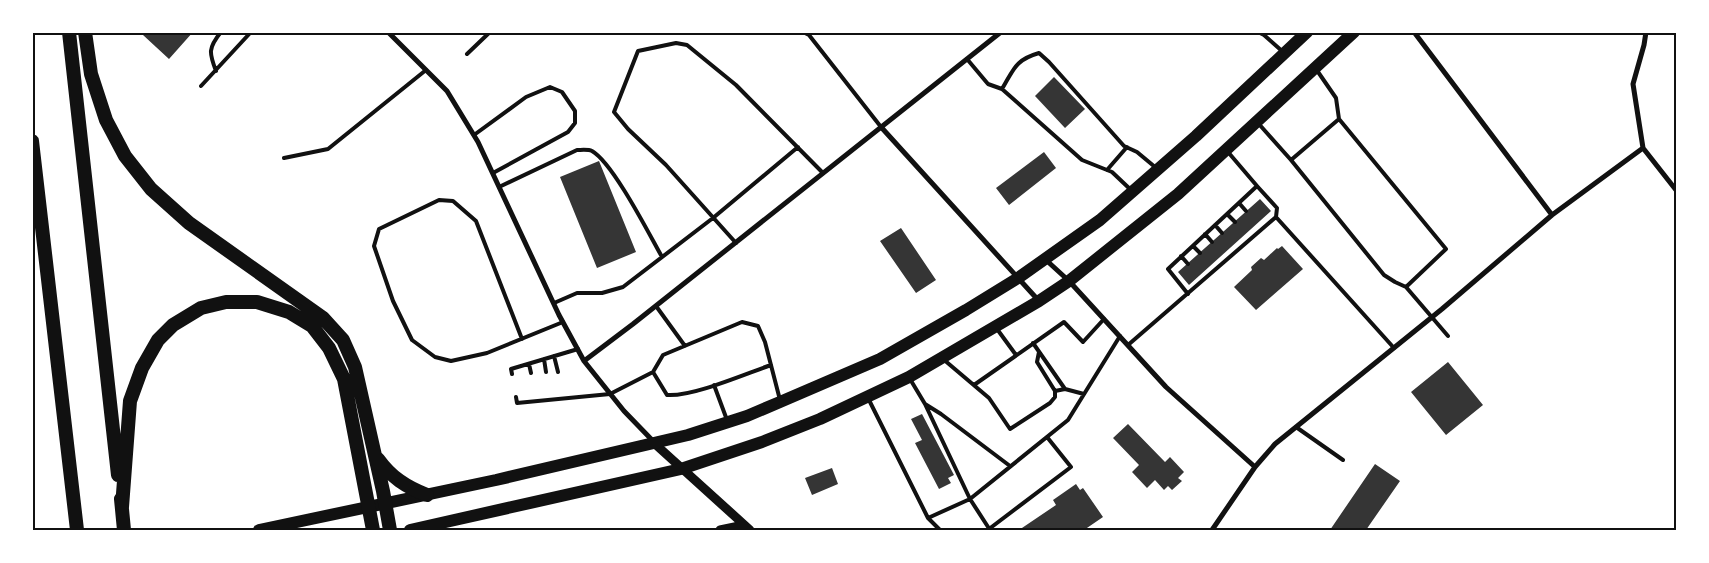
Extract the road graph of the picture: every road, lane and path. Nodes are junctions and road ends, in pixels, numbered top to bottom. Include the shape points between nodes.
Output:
1 (69, 32) edge
2 (86, 32) edge
3 (221, 32) edge
4 (251, 32) edge
5 (388, 32) edge
6 (490, 32) edge
7 (803, 32) edge
8 (1258, 32) edge
9 (1308, 32) edge
10 (1354, 32) edge
11 (1414, 32) edge
12 (1646, 32) edge
13 (1000, 33) edge
14 (467, 54) dead end
15 (1284, 54) junction
16 (967, 59) junction
17 (1315, 67) junction
18 (426, 70) junction
19 (216, 71) junction
20 (201, 86) dead end
21 (1002, 89) junction
22 (1339, 119) junction
23 (1256, 121) junction
24 (881, 127) junction
25 (474, 135) junction
26 (32, 141) edge
27 (798, 147) junction
28 (1127, 147) junction
29 (1643, 148) junction
30 (1226, 149) junction
31 (284, 158) dead end
32 (1291, 160) junction
33 (1107, 170) junction
34 (1158, 170) junction
35 (493, 173) junction
36 (824, 173) junction
37 (1257, 186) junction
38 (500, 187) junction
39 (1676, 190) edge
40 (1133, 191) junction
41 (1238, 203) junction
42 (1246, 211) dead end
43 (1227, 214) junction
44 (1552, 214) junction
45 (1276, 217) junction
46 (713, 218) junction
47 (1235, 222) dead end
48 (1257, 223) dead end
49 (1215, 225) junction
50 (1262, 229) junction
51 (1222, 232) dead end
52 (1246, 233) dead end
53 (1205, 234) junction
54 (1251, 239) junction
55 (1212, 242) dead end
56 (736, 243) junction
57 (1234, 244) dead end
58 (1193, 246) junction
59 (1239, 249) junction
60 (1200, 252) dead end
61 (1224, 254) dead end
62 (1181, 256) junction
63 (662, 257) junction
64 (1045, 259) junction
65 (1228, 259) junction
66 (1188, 264) dead end
67 (1212, 264) dead end
68 (1217, 269) junction
69 (1200, 275) dead end
70 (1018, 278) junction
71 (1204, 279) junction
72 (1069, 282) junction
73 (1406, 287) junction
74 (1188, 294) junction
75 (1039, 301) junction
76 (554, 303) junction
77 (656, 306) junction
78 (1432, 317) junction
79 (1104, 319) junction
80 (563, 322) junction
81 (996, 326) junction
82 (1120, 336) junction
83 (1448, 336) dead end
84 (522, 339) junction
85 (1033, 343) junction
86 (1128, 345) junction
87 (685, 346) junction
88 (1394, 348) junction
89 (578, 349) junction
90 (1039, 352) junction
91 (1016, 355) junction
92 (554, 356) junction
93 (941, 358) junction
94 (544, 359) junction
95 (584, 361) junction
96 (529, 364) junction
97 (771, 365) junction
98 (546, 372) dead end
99 (558, 372) dead end
100 (652, 372) junction
101 (530, 373) dead end
102 (512, 374) dead end
103 (909, 377) junction
104 (974, 384) junction
105 (714, 385) junction
106 (1065, 389) junction
107 (1055, 391) junction
108 (561, 392) dead end
109 (549, 393) dead end
110 (610, 394) junction
111 (1084, 394) junction
112 (535, 396) dead end
113 (867, 396) junction
114 (516, 397) dead end
115 (562, 399) junction
116 (550, 400) junction
117 (536, 401) junction
118 (780, 402) junction
119 (925, 404) junction
120 (728, 422) junction
121 (1296, 427) junction
122 (1047, 437) junction
123 (655, 444) junction
124 (375, 455) junction
125 (1343, 460) dead end
126 (1010, 466) junction
127 (1255, 467) junction
128 (681, 469) junction
129 (427, 495) junction
130 (970, 499) junction
131 (385, 504) junction
132 (122, 507) junction
133 (368, 508) junction
134 (928, 518) junction
135 (747, 528) edge
136 (124, 529) edge
137 (77, 530) edge
138 (259, 530) edge
139 (373, 530) edge
140 (390, 530) edge
141 (410, 530) edge
142 (720, 530) edge
143 (940, 530) edge
144 (990, 530) edge
145 (1212, 530) edge

1 - 132 highway
2 - 124 highway via 91,74 106,120 125,156 151,189 189,223 323,318 343,340 355,367
3 - 19 lane via 211,45 210,56
4 - 19 lane
5 - 18 street
6 - 14 lane
7 - 24 lane via 809,35
8 - 15 lane
9 - 15 highway
10 - 17 highway
11 - 44 street
12 - 29 street via 1633,84
13 - 16 street
15 - 34 highway
16 - 21 lane via 988,84
16 - 24 street
17 - 22 lane via 1336,98
17 - 23 highway
18 - 25 street via 447,91
18 - 31 lane via 328,149
19 - 20 lane
21 - 28 lane via 1025,57 1039,53
21 - 33 lane via 1082,160
22 - 32 lane
22 - 73 lane via 1446,249
23 - 30 highway
23 - 32 lane
24 - 36 street
24 - 70 street
25 - 35 street
25 - 35 lane via 526,97 550,87 562,92 574,111 574,123 568,132
26 - 137 highway
27 - 36 lane
27 - 46 lane
27 - 46 lane via 736,85 687,45 676,43 638,51 614,112
28 - 33 lane
28 - 34 lane
29 - 39 street
29 - 44 street
30 - 37 lane
30 - 72 highway via 1178,194
32 - 73 lane via 1384,275
33 - 40 lane
34 - 40 highway
35 - 38 street
36 - 56 street
37 - 41 lane
37 - 45 lane via 1277,208
38 - 63 lane via 577,150 591,150 605,163
38 - 76 street
40 - 64 highway via 1100,220
41 - 42 lane
41 - 43 lane
43 - 47 lane
43 - 49 lane
44 - 78 street
45 - 50 lane
45 - 88 lane
46 - 56 lane
46 - 63 lane
48 - 50 lane
49 - 51 lane
49 - 53 lane
50 - 54 lane
52 - 54 lane
53 - 55 lane
53 - 58 lane
54 - 59 lane
56 - 77 street
57 - 59 lane
58 - 60 lane
58 - 62 lane
59 - 65 lane
61 - 65 lane
62 - 66 lane
62 - 74 lane via 1168,269
63 - 76 lane via 623,287 602,293 577,293
64 - 70 highway
64 - 72 street
65 - 68 lane
67 - 68 lane
68 - 71 lane
69 - 71 lane
70 - 75 street
70 - 118 highway via 880,359
71 - 74 lane
72 - 75 highway
72 - 79 street
73 - 78 lane
74 - 86 lane
75 - 81 highway
76 - 80 street
77 - 87 lane
77 - 95 street
78 - 83 lane
78 - 88 street
79 - 82 street
79 - 85 lane via 1083,342 1064,322
80 - 84 lane
80 - 89 street
81 - 91 lane
81 - 93 highway
82 - 86 street
82 - 111 lane
84 - 84 lane via 487,353 451,361 435,357 412,340 393,301 374,246 379,229 439,200 453,201 476,221
85 - 90 lane
85 - 91 lane
86 - 127 street via 1166,387
87 - 97 lane via 742,322 758,326
87 - 100 lane via 664,355
88 - 121 street
89 - 92 lane
89 - 95 street
90 - 106 lane
90 - 107 lane via 1037,362
91 - 104 lane
92 - 94 lane
92 - 99 lane
93 - 103 highway
93 - 104 lane
94 - 96 lane
94 - 98 lane
95 - 110 street
96 - 101 lane
96 - 102 lane via 511,369
97 - 105 lane
97 - 118 lane
100 - 105 lane via 667,395 677,396
100 - 110 lane
103 - 113 highway
103 - 119 lane
104 - 107 lane via 989,398 1010,429 1050,403
105 - 120 lane
106 - 107 lane
106 - 111 lane
108 - 115 lane
109 - 116 lane
110 - 115 lane
110 - 123 street
111 - 122 lane via 1068,420
112 - 117 lane
113 - 128 highway via 762,442
113 - 134 lane
114 - 117 lane via 517,403
115 - 116 lane
116 - 117 lane
118 - 120 highway
119 - 126 lane
119 - 130 lane
120 - 123 highway
121 - 125 lane
121 - 127 street
122 - 126 lane
122 - 144 lane via 1071,467
123 - 128 street
123 - 129 highway
124 - 129 highway via 396,480
124 - 131 highway
126 - 130 lane
127 - 145 street
128 - 135 street
128 - 141 highway
129 - 131 highway
130 - 134 lane
130 - 144 lane
131 - 133 highway
131 - 140 highway
132 - 133 highway via 130,401 142,368 158,340 173,325 201,308 226,302 257,302 289,312 312,326 330,348 344,379
132 - 136 highway
133 - 138 highway
133 - 139 highway
134 - 143 lane
135 - 142 street

